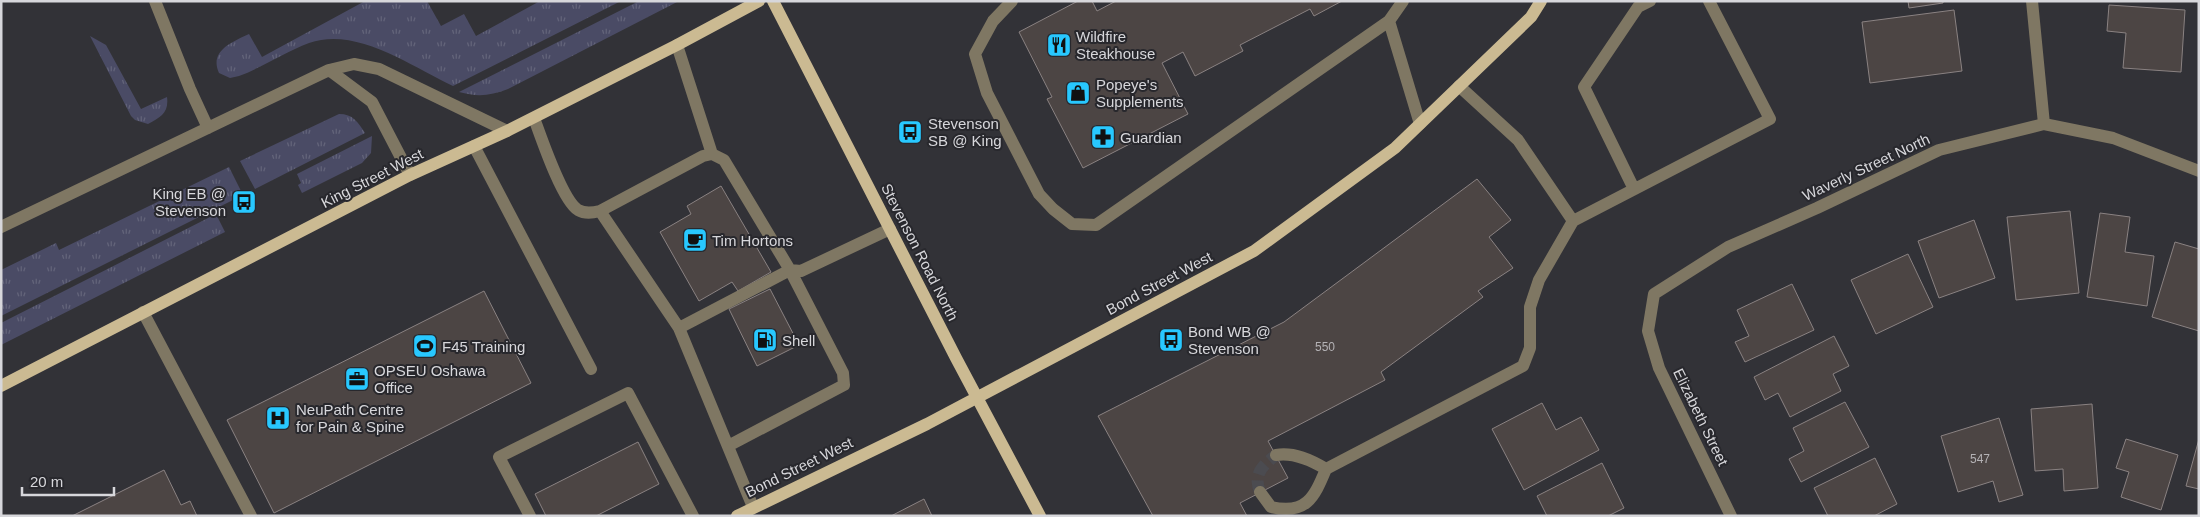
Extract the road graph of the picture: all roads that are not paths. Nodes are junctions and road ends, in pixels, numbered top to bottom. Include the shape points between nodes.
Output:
1 (155, 1) edge
2 (759, 1) edge
3 (773, 1) edge
4 (1012, 1) edge
5 (1403, 1) edge
6 (1542, 1) edge
7 (1650, 1) edge
8 (1709, 1) edge
9 (2032, 1) edge
10 (1389, 21) junction
11 (677, 45) junction
12 (329, 70) junction
13 (1459, 86) junction
14 (534, 118) junction
15 (1420, 124) junction
16 (2044, 124) junction
17 (208, 128) junction
18 (507, 131) junction
19 (474, 146) junction
20 (712, 154) junction
21 (2199, 171) edge
22 (410, 176) junction
23 (1634, 189) junction
24 (600, 212) junction
25 (1573, 221) junction
26 (1, 227) edge
27 (890, 229) junction
28 (790, 270) junction
29 (143, 312) junction
30 (679, 328) junction
31 (1648, 331) joint
32 (591, 369) dead end
33 (1, 386) edge
34 (978, 397) junction
35 (728, 446) junction
36 (1276, 455) dead end
37 (1326, 469) junction
38 (1260, 492) dead end
39 (753, 507) junction
40 (251, 516) edge
41 (530, 516) edge
42 (693, 516) edge
43 (737, 516) edge
44 (1040, 516) edge
45 (1731, 516) edge

1 - 17 street
2 - 11 main road, King Street West
3 - 27 main road, Stevenson Road North
4 - 10 street via 993,22 975,54 987,93 1039,194 1072,224 1096,224
5 - 10 street
6 - 13 main road, Bond Street West via 1531,17
7 - 23 street via 1638,7 1584,87
8 - 23 street via 1770,119
9 - 16 street
10 - 15 street
11 - 14 main road, King Street West
11 - 20 street
12 - 17 street
12 - 18 street via 354,64 379,69
12 - 22 street via 372,102
13 - 15 main road, Bond Street West
13 - 25 street via 1518,140
14 - 18 main road, King Street West
14 - 24 street via 558,181 576,209 588,214
15 - 34 main road, Bond Street West via 1395,148 1254,252
16 - 21 street, Waverly Street North via 2112,138
16 - 31 street, Waverly Street North via 1939,150 1728,247 1654,294
17 - 26 street
18 - 19 main road, King Street West
19 - 22 main road, King Street West
19 - 32 street
20 - 24 street
20 - 28 street via 724,160
22 - 29 main road, King Street West
23 - 25 street
24 - 30 street
25 - 37 street via 1539,280 1530,307 1530,348 1523,366
27 - 28 street via 801,271
27 - 34 main road, Stevenson Road North
28 - 30 street
28 - 35 street via 843,373 844,385
29 - 33 main road, King Street West
29 - 40 street
30 - 35 street
31 - 45 street, Elizabeth Street via 1659,368
34 - 39 main road, Bond Street West
34 - 44 main road, Stevenson Road North
35 - 39 street
36 - 37 street via 1309,459
37 - 38 street via 1317,490 1304,506 1286,510 1271,507
39 - 43 main road, Bond Street West
41 - 42 street via 499,457 628,393

